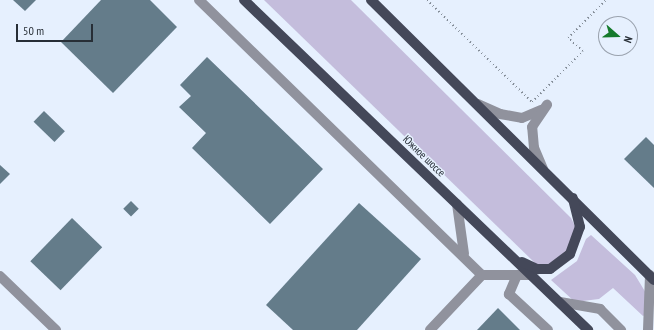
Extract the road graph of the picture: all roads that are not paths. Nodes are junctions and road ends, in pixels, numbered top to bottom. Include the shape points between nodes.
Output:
1 (199, 0) edge
2 (244, 0) edge
3 (371, 0) edge
4 (476, 103) junction
5 (543, 168) junction
6 (572, 198) junction
7 (457, 204) junction
8 (464, 254) junction
9 (516, 260) junction
10 (482, 275) junction
11 (517, 275) junction
12 (531, 275) junction
13 (0, 276) edge
14 (652, 277) edge
15 (560, 302) junction
16 (650, 329) edge
17 (56, 330) edge
18 (430, 330) edge
19 (548, 330) edge
20 (588, 330) edge
21 (621, 330) edge

1 - 8 lane
2 - 7 main road, Южное шоссе
3 - 4 main road
4 - 5 main road
4 - 5 lane via 500,114 522,118 544,107 534,121 532,137
5 - 6 main road
6 - 9 main road via 580,227 570,254 550,269 537,269
6 - 14 main road
7 - 8 lane
7 - 9 main road, Южное шоссе
8 - 10 lane
9 - 12 main road, Южное шоссе
10 - 11 lane
10 - 18 lane
11 - 12 lane
11 - 19 lane via 510,294
12 - 15 main road, Южное шоссе
13 - 17 lane
14 - 16 lane
15 - 20 main road, Южное шоссе
15 - 21 lane via 600,309

